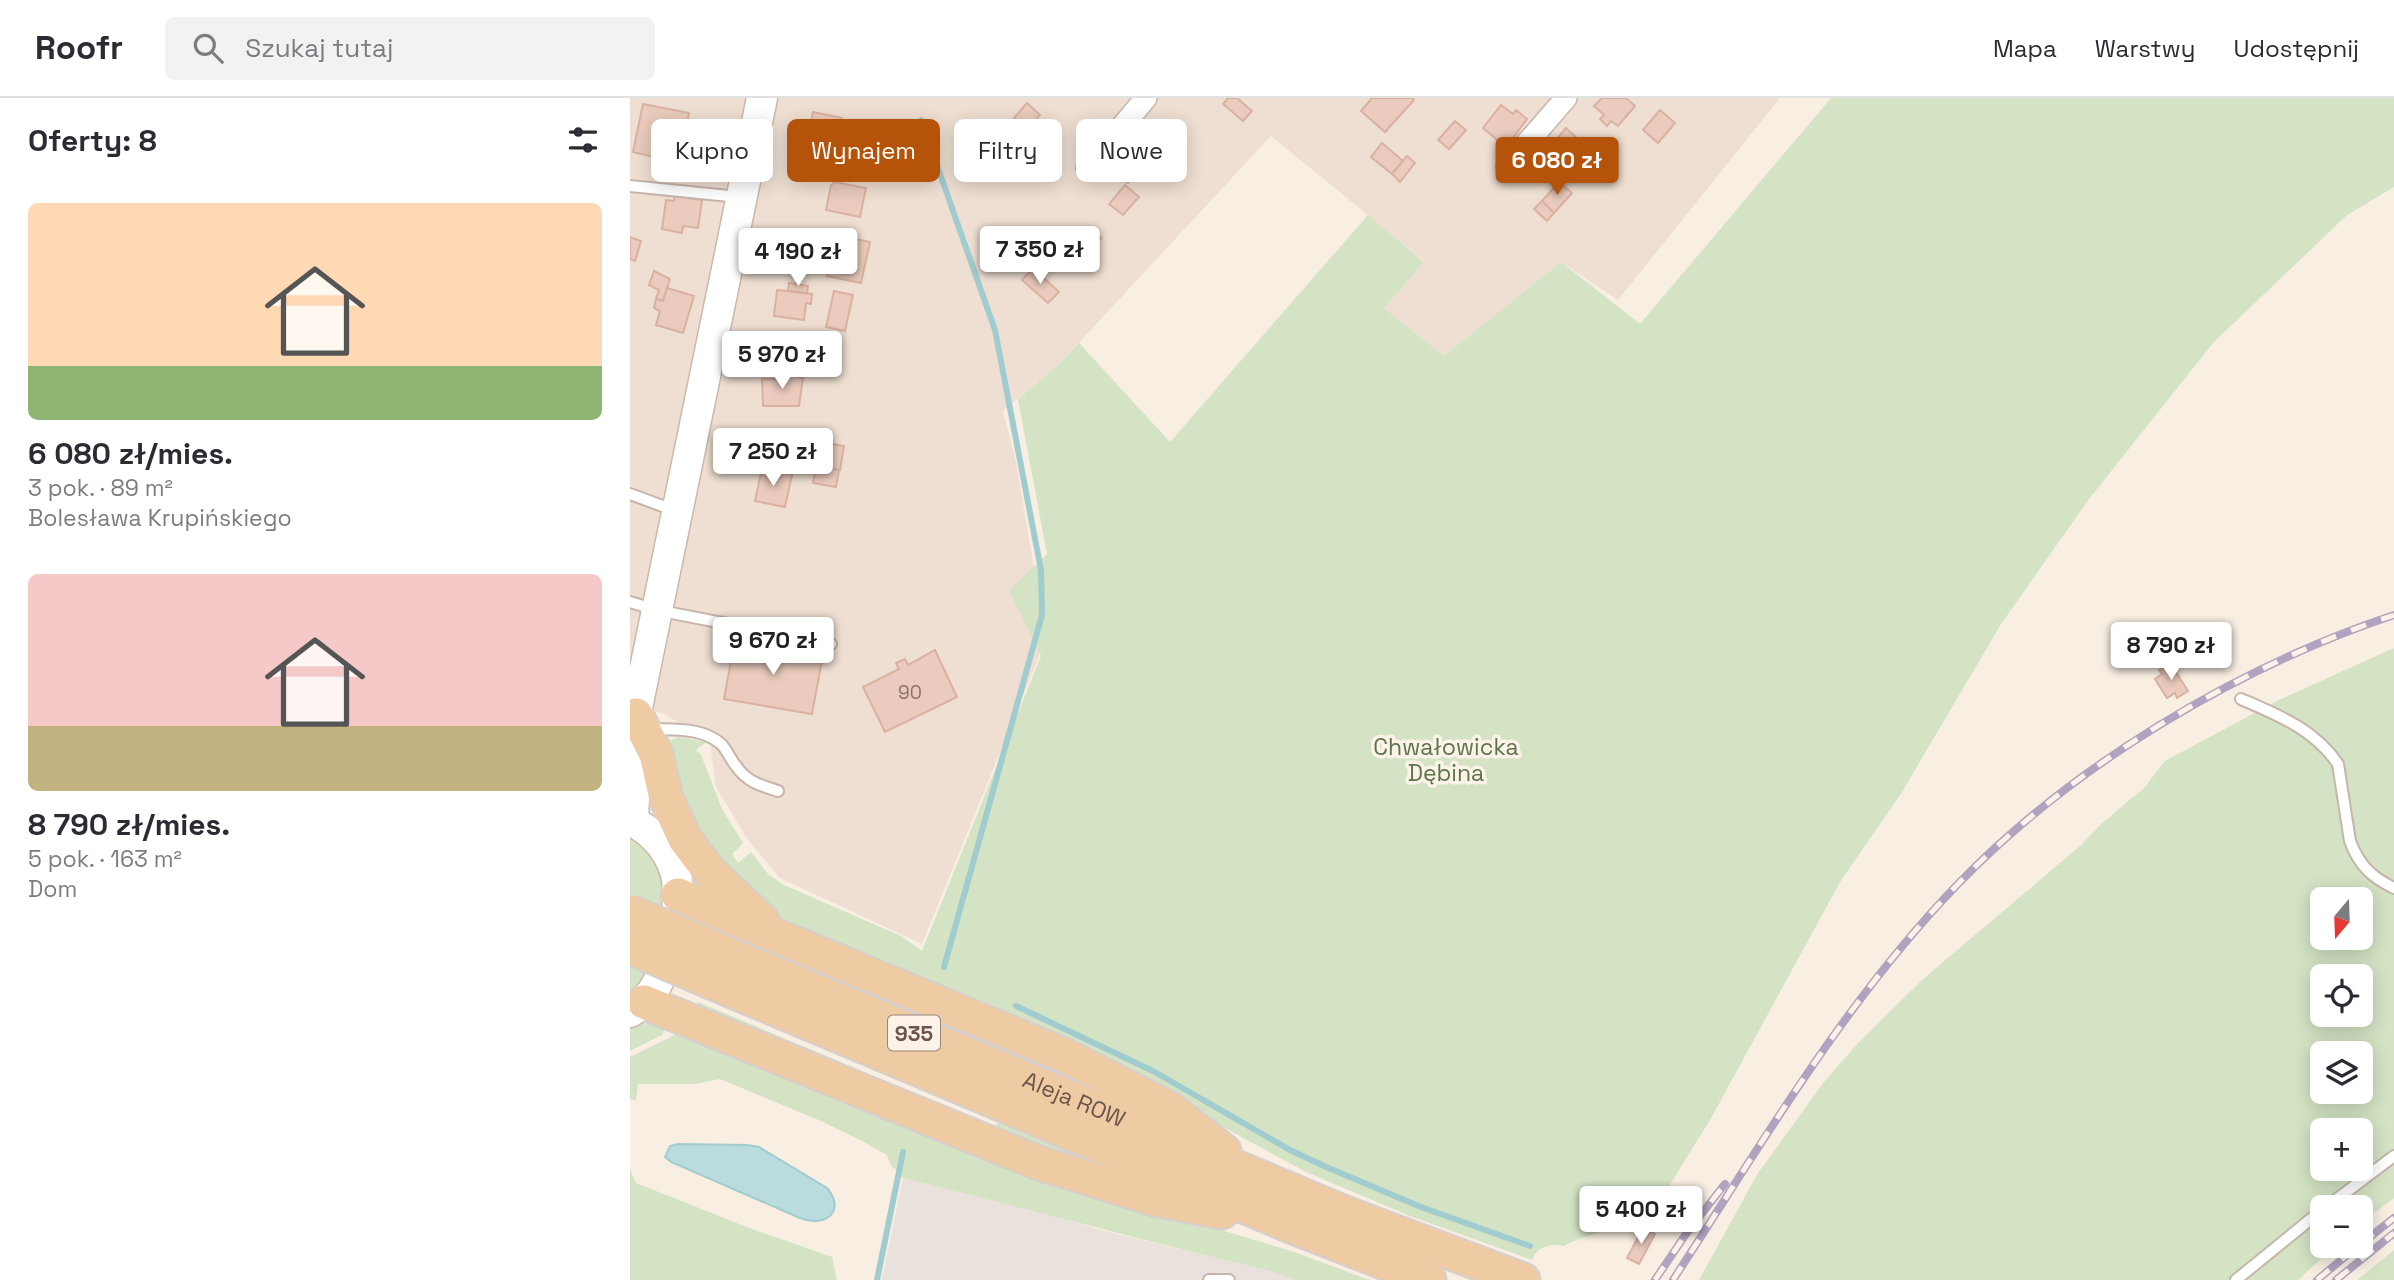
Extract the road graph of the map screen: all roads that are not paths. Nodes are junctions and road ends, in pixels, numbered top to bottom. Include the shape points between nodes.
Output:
1 (762, 98) edge
2 (1146, 98) edge
3 (1566, 98) edge
4 (1128, 119) edge
5 (1507, 166) dead end
6 (630, 186) edge
7 (741, 197) junction
8 (630, 494) edge
9 (676, 511) junction
10 (643, 606) edge
11 (831, 644) dead end
12 (2241, 699) dead end
13 (635, 731) edge
14 (778, 791) dead end
15 (631, 820) edge
16 (2394, 888) edge
17 (678, 895) junction
18 (630, 912) edge
19 (780, 938) junction
20 (630, 947) edge
21 (716, 967) junction
22 (637, 1007) edge
23 (2394, 1156) edge
24 (1256, 1177) junction
25 (2342, 1195) edge
26 (2310, 1220) edge
27 (1291, 1226) junction
28 (1209, 1280) edge
29 (1229, 1280) edge
30 (1429, 1280) edge
31 (1523, 1280) edge
32 (2236, 1280) edge

1 - 7 main road
2 - 4 street
3 - 5 street
6 - 7 lane
7 - 9 main road
8 - 9 lane
9 - 10 main road
10 - 11 lane
10 - 13 main road
12 - 16 lane via 2299,726 2323,745 2337,764 2354,852 2364,869
13 - 14 lane via 686,730 708,735 722,745 749,781
13 - 15 main road
13 - 19 main road via 656,754 666,798 685,839 729,892
15 - 17 main road via 650,832 668,855
17 - 19 main road
17 - 22 main road via 665,964 657,983
18 - 21 main road, Aleja ROW / 935, bridge
19 - 24 main road via 1110,1077 1170,1109
20 - 21 main road, Aleja ROW / 935, bridge
21 - 24 main road, Aleja ROW / 935
21 - 27 main road, Aleja ROW / 935
22 - 27 main road via 1075,1175 1154,1199
23 - 25 lane
24 - 31 main road, Aleja ROW / 935
26 - 32 lane
27 - 30 main road, Aleja ROW / 935
28 - 29 lane

